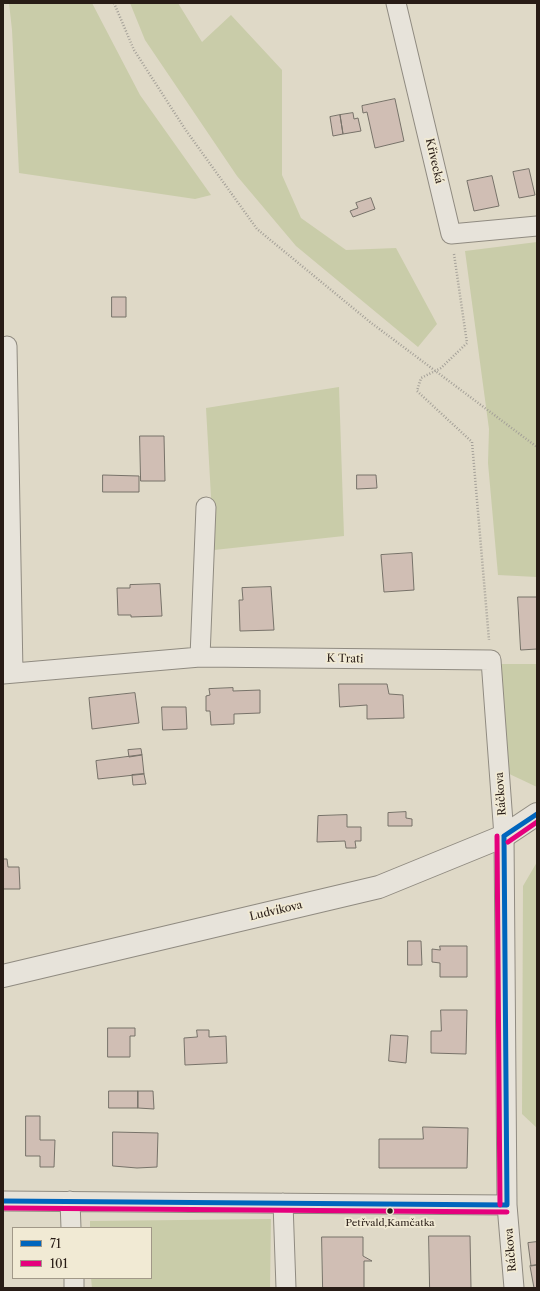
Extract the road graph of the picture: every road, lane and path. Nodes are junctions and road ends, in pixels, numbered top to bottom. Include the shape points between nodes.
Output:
1 (114, 3) edge
2 (396, 3) edge
3 (537, 226) edge
4 (451, 234) junction
5 (7, 346) dead end
6 (436, 370) junction
7 (537, 447) edge
8 (206, 507) dead end
9 (200, 657) junction
10 (491, 660) junction
11 (8, 673) edge
12 (537, 814) edge
13 (504, 836) junction
14 (3, 976) edge
15 (3, 1201) edge
16 (70, 1201) junction
17 (283, 1203) junction
18 (507, 1205) junction
19 (71, 1227) edge
20 (286, 1288) edge
21 (514, 1288) edge

1 - 6 path via 134,50 185,129 257,228 370,322
2 - 4 street, Křivecká
3 - 4 street
4 - 6 path via 467,343
5 - 11 street, K Trati
6 - 7 path
6 - 10 path via 421,378 417,391 472,442
8 - 9 street
9 - 10 street, K Trati
9 - 11 street, K Trati
10 - 13 street, Ráčkova
12 - 13 street, Ludvíkova
13 - 14 street, Ludvíkova via 379,887
13 - 18 street, Ráčkova
15 - 16 street
16 - 17 street
16 - 19 street
17 - 18 street
17 - 20 street
18 - 21 street, Ráčkova

